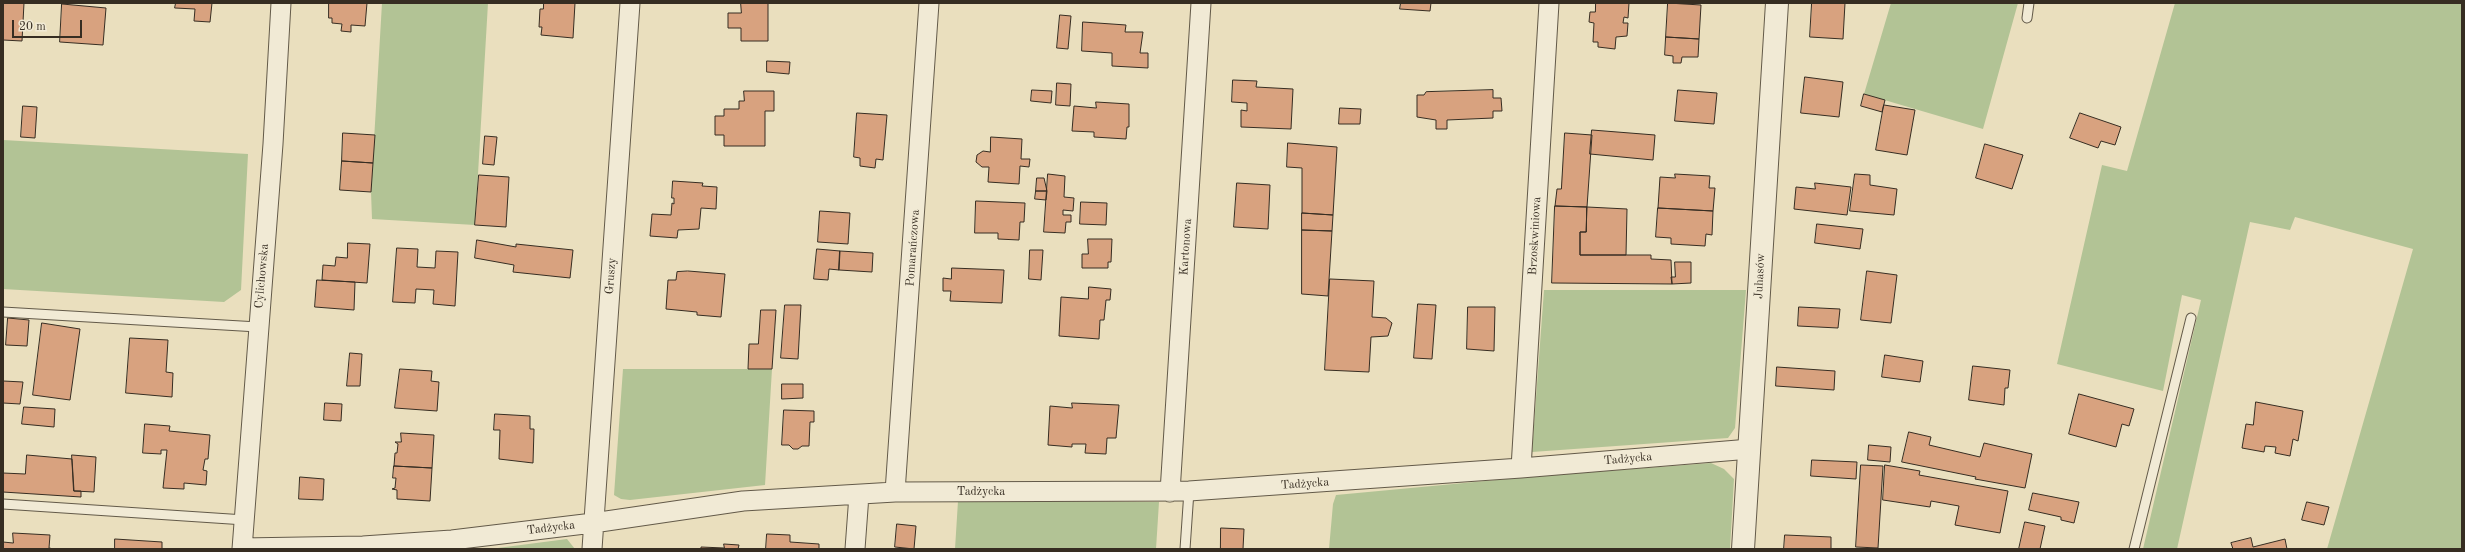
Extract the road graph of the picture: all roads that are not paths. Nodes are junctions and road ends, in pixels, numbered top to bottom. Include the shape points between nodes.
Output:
1 (281, 3) edge
2 (630, 3) edge
3 (929, 3) edge
4 (1201, 3) edge
5 (1549, 3) edge
6 (1777, 3) edge
7 (2029, 3) edge
8 (2026, 18) dead end
9 (3, 312) edge
10 (2191, 318) dead end
11 (258, 327) junction
12 (1750, 449) junction
13 (1521, 468) junction
14 (1189, 491) junction
15 (895, 492) junction
16 (1170, 492) junction
17 (859, 495) junction
18 (3, 504) edge
19 (245, 520) junction
20 (593, 523) junction
21 (452, 544) edge
22 (242, 548) edge
23 (592, 549) edge
24 (855, 549) edge
25 (1185, 549) edge
26 (1743, 549) edge
27 (2134, 549) edge

1 - 11 street, Cylichowska
2 - 20 street, Gruszy
3 - 15 street, Pomarańczowa
4 - 16 street, Kartonowa
5 - 13 street, Brzoskwiniowa
6 - 12 street, Juhasów
7 - 8 lane
9 - 11 lane
10 - 27 lane
11 - 19 street, Cylichowska
12 - 13 street, Tadżycka
12 - 26 street, Juhasów
13 - 14 street, Tadżycka
14 - 16 street, Tadżycka
14 - 25 lane
15 - 16 street, Tadżycka
15 - 17 street, Tadżycka
17 - 20 street, Tadżycka via 743,501
17 - 24 street
18 - 19 lane
19 - 22 street, Cylichowska
20 - 21 street, Tadżycka
20 - 23 street, Gruszy
21 - 22 street, Tadżycka

